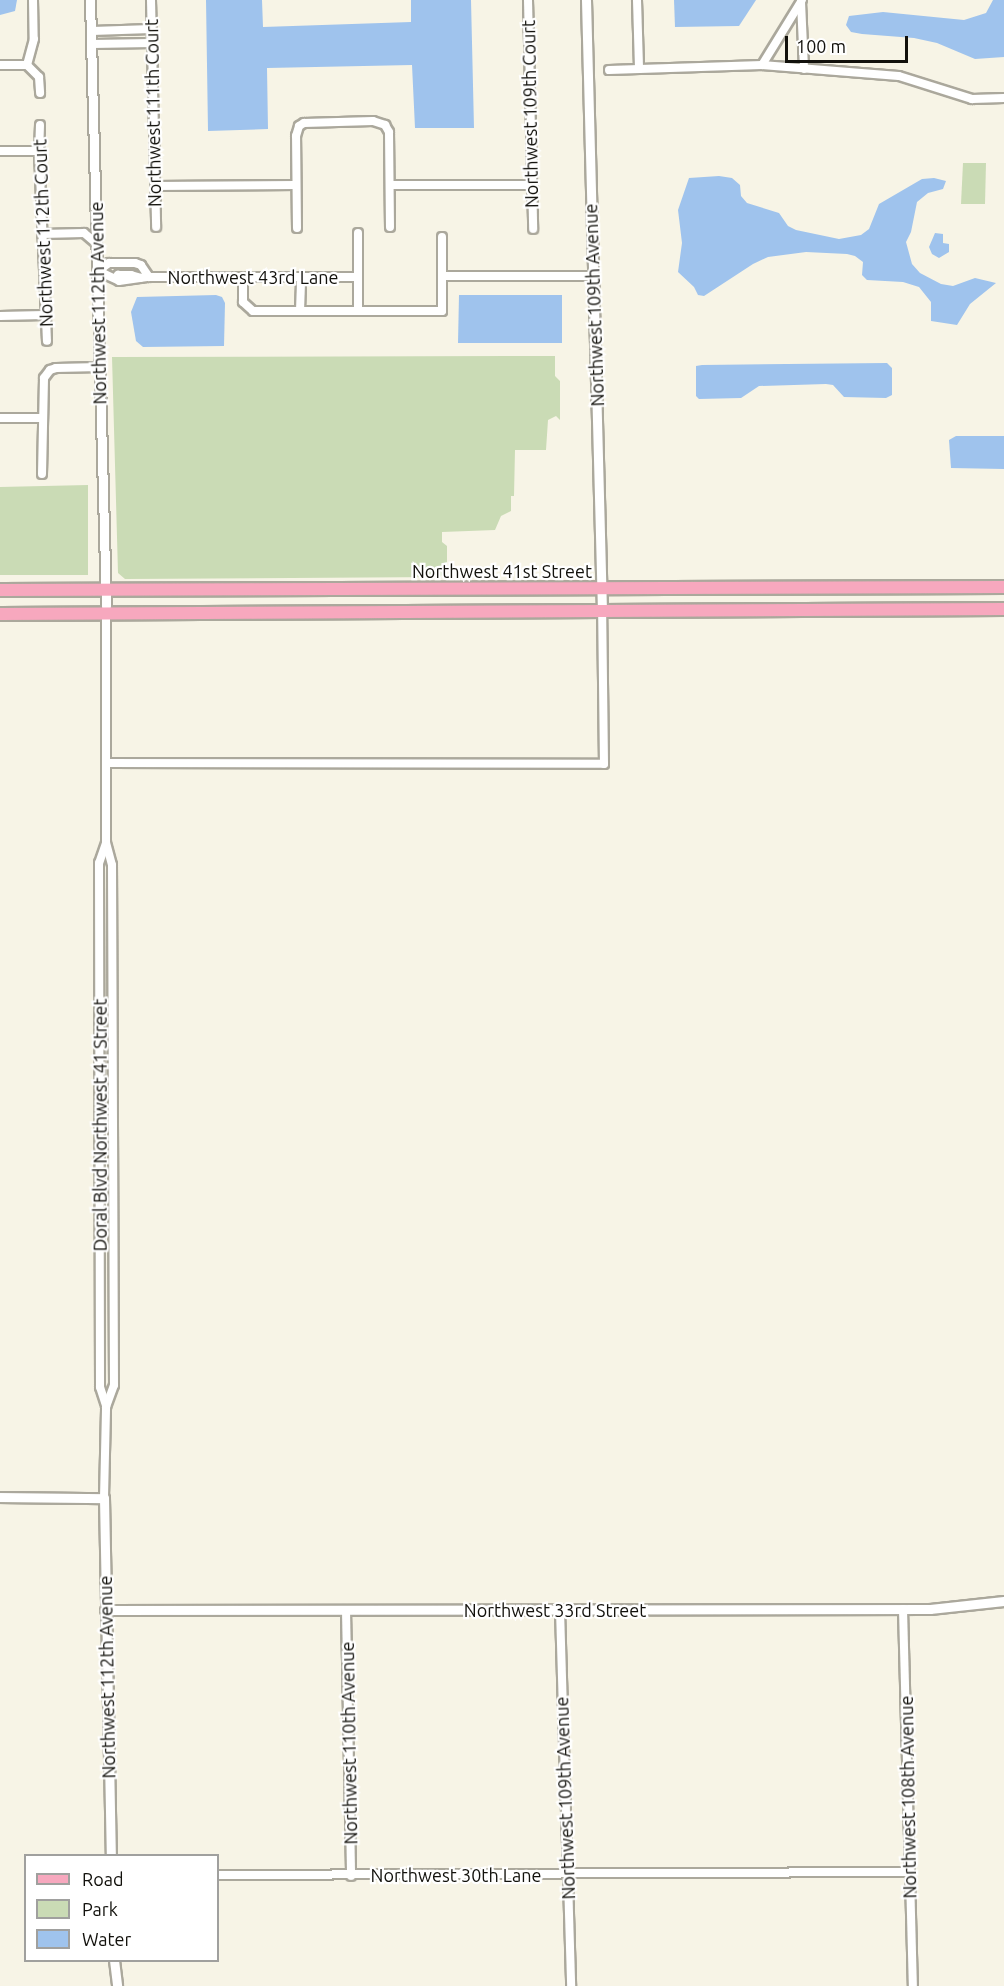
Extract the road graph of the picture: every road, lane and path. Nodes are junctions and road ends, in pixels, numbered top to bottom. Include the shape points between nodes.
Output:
1 (33, 0) edge
2 (90, 0) edge
3 (151, 0) edge
4 (528, 0) edge
5 (586, 0) edge
6 (637, 0) edge
7 (802, 1) edge
8 (151, 29) junction
9 (126, 30) junction
10 (92, 31) junction
11 (152, 43) junction
12 (92, 44) junction
13 (127, 44) junction
14 (0, 65) edge
15 (27, 65) junction
16 (762, 65) junction
17 (639, 69) junction
18 (804, 69) junction
19 (609, 70) dead end
20 (40, 93) dead end
21 (1004, 98) edge
22 (40, 125) dead end
23 (0, 151) edge
24 (39, 151) junction
25 (532, 184) junction
26 (296, 185) junction
27 (390, 185) junction
28 (155, 186) junction
29 (156, 227) dead end
30 (390, 227) dead end
31 (297, 228) dead end
32 (533, 229) dead end
33 (358, 233) dead end
34 (42, 234) junction
35 (442, 237) dead end
36 (97, 244) junction
37 (129, 263) junction
38 (98, 271) junction
39 (129, 275) junction
40 (442, 276) junction
41 (593, 276) junction
42 (145, 277) junction
43 (243, 277) junction
44 (301, 277) junction
45 (358, 277) junction
46 (116, 278) junction
47 (300, 311) junction
48 (358, 311) junction
49 (44, 315) junction
50 (0, 316) edge
51 (47, 341) dead end
52 (100, 367) junction
53 (0, 418) edge
54 (41, 418) junction
55 (42, 474) dead end
56 (1004, 587) edge
57 (602, 589) junction
58 (0, 590) edge
59 (105, 590) junction
60 (0, 607) edge
61 (1004, 609) edge
62 (106, 610) junction
63 (602, 610) junction
64 (0, 614) edge
65 (106, 763) junction
66 (106, 843) junction
67 (106, 1407) junction
68 (0, 1497) edge
69 (104, 1498) junction
70 (1004, 1601) edge
71 (903, 1609) junction
72 (105, 1610) junction
73 (346, 1610) junction
74 (560, 1610) junction
75 (111, 1854) edge
76 (910, 1872) junction
77 (219, 1875) edge
78 (567, 1875) junction
79 (351, 1876) junction
80 (114, 1962) edge
81 (117, 1986) edge
82 (571, 1986) edge
83 (913, 1986) edge

1 - 15 street via 34,39
2 - 10 street, Northwest 112th Avenue
3 - 8 street, Northwest 111th Court
4 - 25 street, Northwest 109th Court
5 - 41 street, Northwest 109th Avenue
6 - 17 street
7 - 16 street
7 - 18 street
8 - 9 street
8 - 11 street, Northwest 111th Court
9 - 10 street
9 - 13 street
10 - 12 street, Northwest 112th Avenue
11 - 13 street
11 - 28 street, Northwest 111th Court
12 - 13 street
12 - 36 street, Northwest 112th Avenue
14 - 15 street
15 - 20 street via 39,77
16 - 17 street
16 - 18 street
17 - 19 street
18 - 21 street via 899,76 972,99
22 - 24 street, Northwest 112th Court
23 - 24 street
24 - 34 street, Northwest 112th Court
25 - 27 street
25 - 32 street, Northwest 109th Court
26 - 27 street via 298,128 304,123 373,122 385,125 389,136
26 - 28 street
26 - 31 street
27 - 30 street
28 - 29 street, Northwest 111th Court
33 - 45 street
34 - 36 street via 84,233
34 - 49 street, Northwest 112th Court
35 - 40 street
36 - 38 street, Northwest 112th Avenue
37 - 38 street via 109,263
37 - 39 street
37 - 42 street, Northwest 43rd Lane via 141,265
38 - 46 street, Northwest 43rd Lane
38 - 52 street, Northwest 112th Avenue
39 - 42 street, Northwest 43rd Lane
39 - 46 street, Northwest 43rd Lane
40 - 41 street
40 - 48 street via 442,311
41 - 57 street, Northwest 109th Avenue
42 - 43 street, Northwest 43rd Lane
42 - 46 street, Northwest 43rd Lane via 119,281
43 - 44 street, Northwest 43rd Lane
43 - 47 street via 242,299 246,308
44 - 45 street, Northwest 43rd Lane
44 - 47 street
45 - 48 street
47 - 48 street
49 - 50 street
49 - 51 street, Northwest 112th Court
52 - 54 street via 56,368 48,372 42,384
52 - 59 street, Northwest 112th Avenue
53 - 54 street
54 - 55 street
56 - 57 main road, Northwest 41st Street
57 - 59 main road, Northwest 41st Street
57 - 63 street, Northwest 109th Avenue
58 - 59 main road, Northwest 41st Street
59 - 62 street, Northwest 112th Avenue
60 - 62 main road
61 - 63 main road
62 - 63 main road
62 - 64 main road
62 - 65 street, Doral Blvd Northwest 41 Street
63 - 65 street via 604,764
65 - 66 street, Doral Blvd Northwest 41 Street
66 - 67 street, Doral Blvd Northwest 41 Street via 99,863 100,1387
66 - 67 street, Doral Blvd Northwest 41 Street via 112,865 114,1385
67 - 69 street, Doral Blvd Northwest 41 Street
68 - 69 street
69 - 72 street, Northwest 112th Avenue
70 - 71 street, Northwest 33rd Street via 967,1607
71 - 74 street, Northwest 33rd Street
71 - 76 street, Northwest 108th Avenue
72 - 73 street, Northwest 33rd Street
72 - 75 street, Northwest 112th Avenue
73 - 74 street, Northwest 33rd Street
73 - 79 street, Northwest 110th Avenue
74 - 78 street, Northwest 109th Avenue
76 - 78 street, Northwest 30th Lane
76 - 83 street, Northwest 108th Avenue
77 - 79 street, Northwest 30th Lane
78 - 79 street, Northwest 30th Lane
78 - 82 street, Northwest 109th Avenue
80 - 81 street

